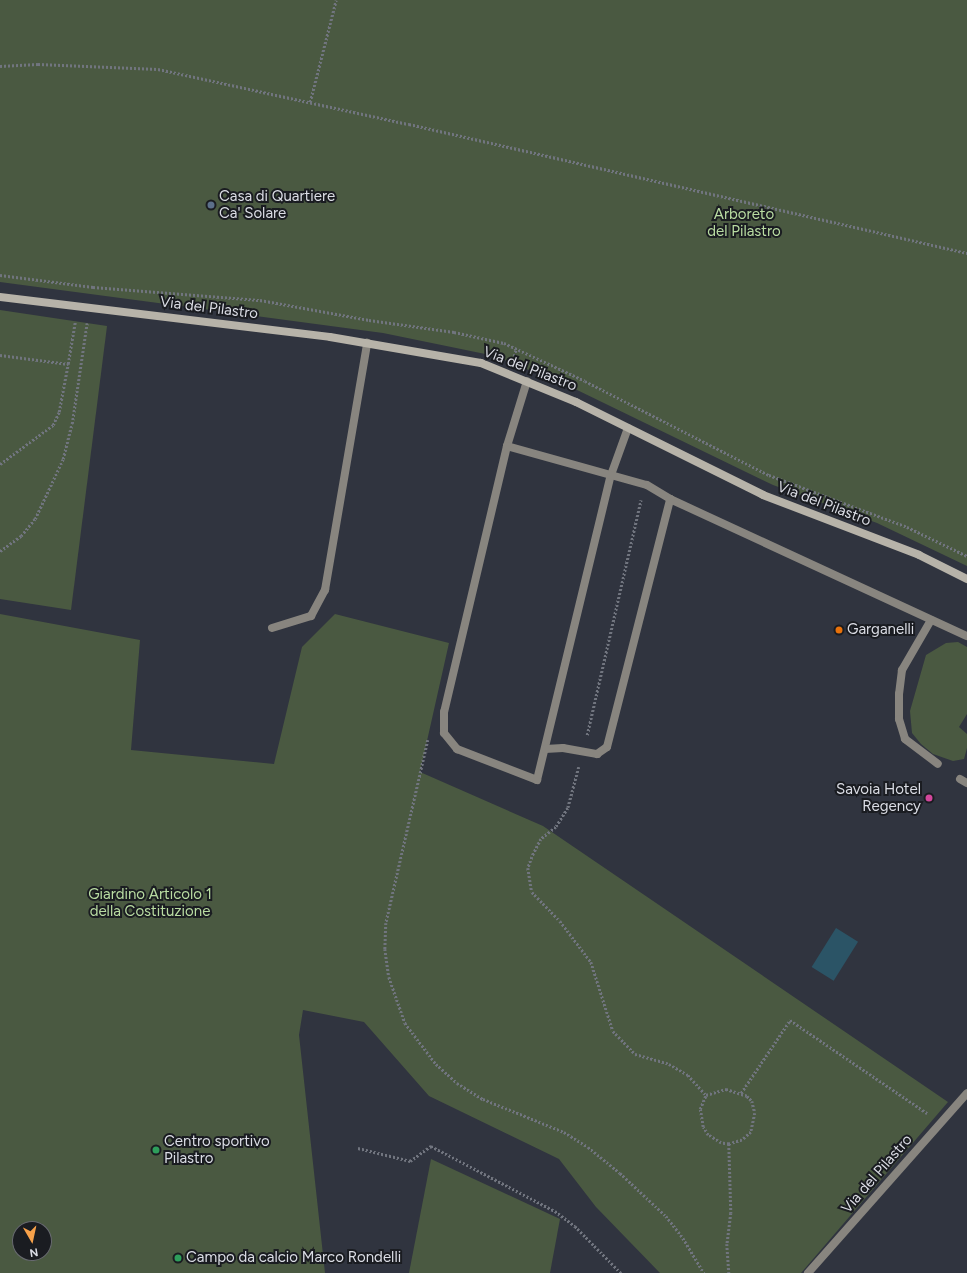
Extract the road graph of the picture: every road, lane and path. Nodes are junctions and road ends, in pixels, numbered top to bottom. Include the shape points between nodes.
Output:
1 (336, 0) edge
2 (0, 66) edge
3 (310, 102) junction
4 (967, 253) edge
5 (80, 286) dead end
6 (93, 287) dead end
7 (0, 297) edge
8 (77, 308) junction
9 (90, 309) junction
10 (367, 343) junction
11 (516, 349) dead end
12 (0, 355) edge
13 (68, 364) junction
14 (510, 374) junction
15 (527, 381) junction
16 (628, 428) junction
17 (507, 446) junction
18 (0, 464) edge
19 (610, 475) junction
20 (634, 497) dead end
21 (670, 499) junction
22 (0, 551) edge
23 (967, 579) edge
24 (931, 620) junction
25 (272, 628) dead end
26 (967, 636) edge
27 (430, 733) dead end
28 (545, 749) junction
29 (583, 752) junction
30 (938, 764) dead end
31 (742, 1093) junction
32 (967, 1093) edge
33 (706, 1095) junction
34 (941, 1122) junction
35 (729, 1144) junction
36 (358, 1148) dead end
37 (622, 1273) edge
38 (704, 1273) edge
39 (729, 1273) edge
40 (808, 1273) edge

1 - 3 path
2 - 3 path via 38,64 158,69
3 - 4 path
5 - 8 path
6 - 9 path
7 - 8 street, Via del Pilastro
8 - 9 street, Via del Pilastro
8 - 13 path
9 - 10 street, Via del Pilastro
9 - 22 path via 72,424 63,459 35,519 21,536
10 - 14 street, Via del Pilastro via 481,363
10 - 25 street via 325,590 311,616
11 - 14 path
12 - 13 path
13 - 18 path via 54,425
14 - 15 street, Via del Pilastro
15 - 16 street, Via del Pilastro
15 - 17 street
16 - 19 street
16 - 23 street, Via del Pilastro via 763,496 919,554
17 - 19 street
17 - 28 street via 444,712 444,732 457,749 537,780
19 - 21 street via 647,485
19 - 28 street
20 - 29 path via 641,498
21 - 24 street
21 - 29 street via 607,747 597,754
24 - 26 street
24 - 30 street via 902,670 899,719 905,739
27 - 38 path via 386,923 385,949 389,977 405,1022 436,1064 457,1083 482,1099 564,1132 588,1147 620,1173 666,1216
28 - 29 street via 563,748
29 - 33 path via 568,808 556,827 541,839 532,857 528,868 532,892 560,921 591,962 613,1031 635,1054 669,1064 688,1076
31 - 33 path via 726,1089
31 - 34 path via 790,1020
31 - 35 path via 752,1101 756,1121 747,1136
32 - 34 street, Via del Pilastro
33 - 35 path via 700,1110 703,1127 715,1140
34 - 40 street, Via del Pilastro
35 - 39 path
36 - 37 path via 410,1160 431,1146 555,1211 575,1226

